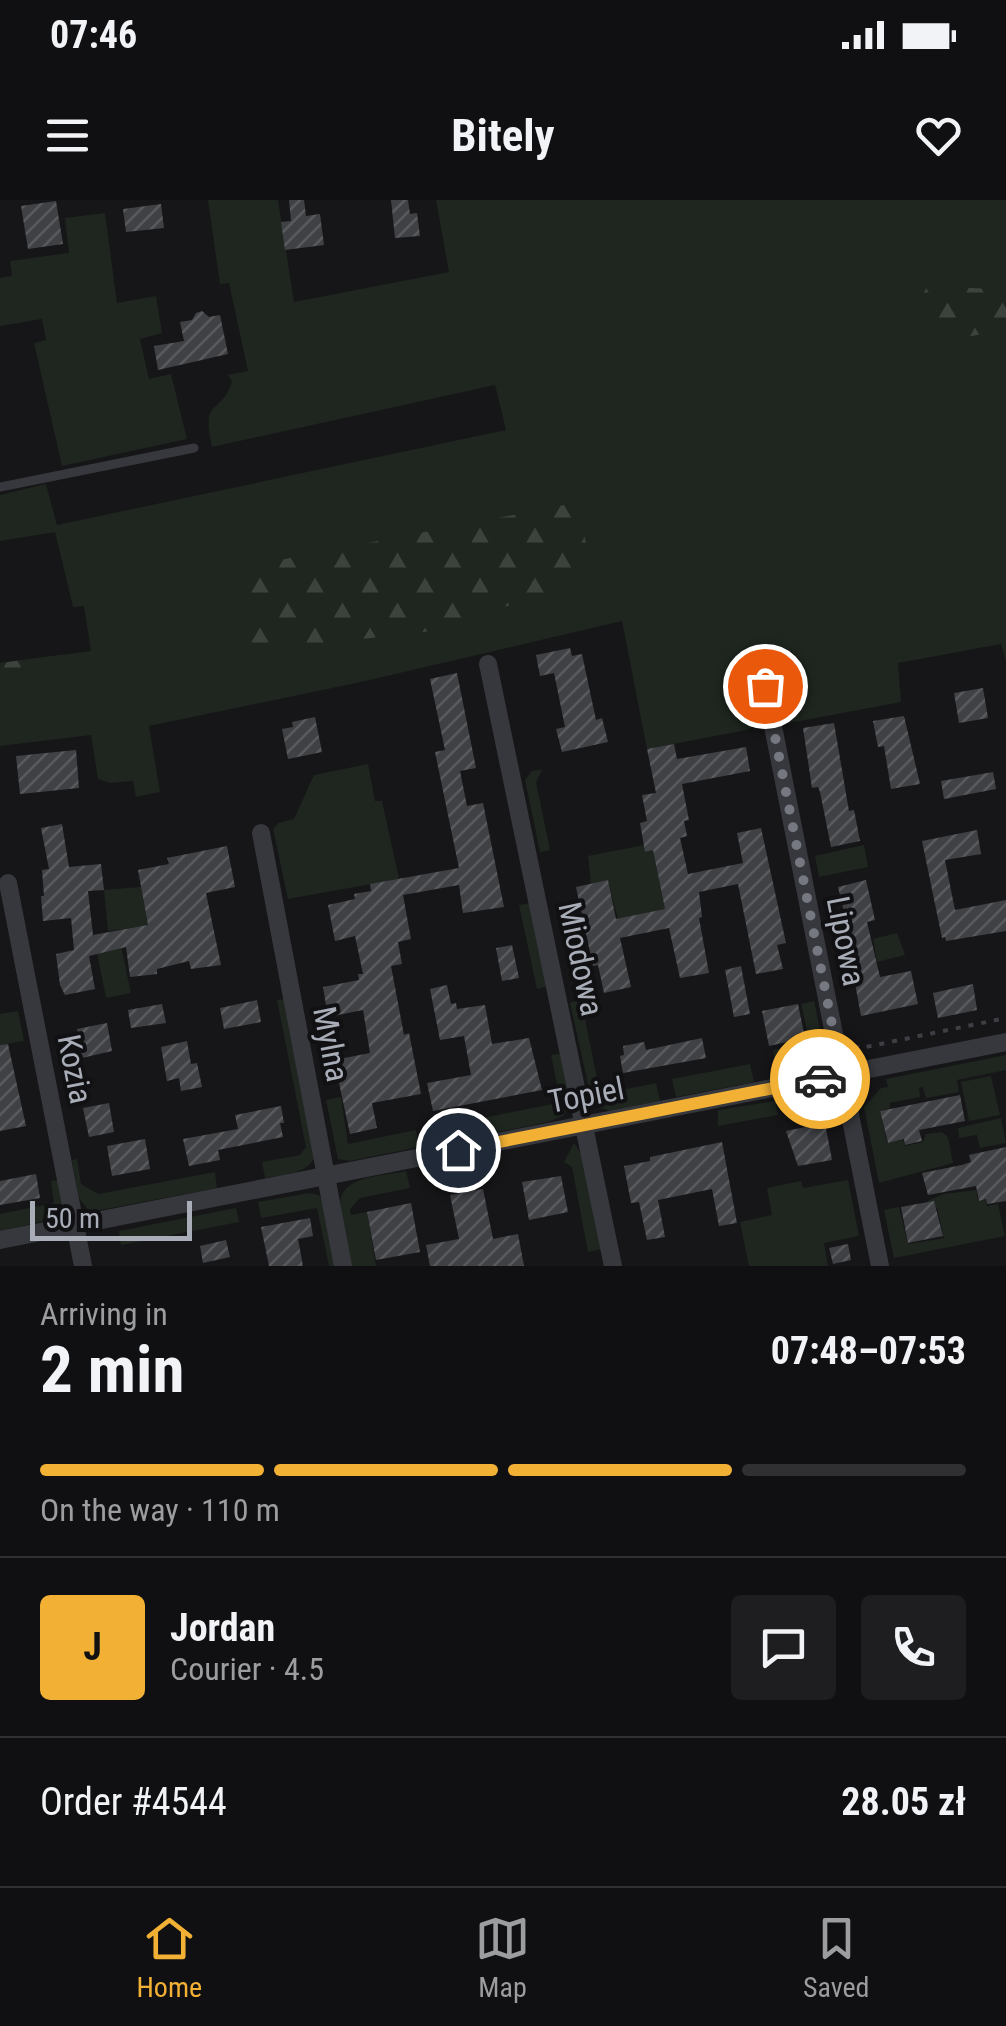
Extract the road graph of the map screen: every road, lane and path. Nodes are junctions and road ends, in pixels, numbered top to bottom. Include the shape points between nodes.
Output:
1 (194, 448) dead end
2 (0, 487) edge
3 (488, 664) dead end
4 (765, 686) dead end
5 (260, 833) dead end
6 (8, 882) dead end
7 (1006, 1018) edge
8 (1006, 1042) edge
9 (874, 1046) dead end
10 (842, 1075) junction
11 (586, 1126) junction
12 (326, 1176) junction
13 (75, 1224) junction
14 (0, 1240) edge
15 (83, 1266) edge
16 (344, 1266) edge
17 (613, 1266) edge
18 (880, 1266) edge

1 - 2 lane
3 - 11 street, Miodowa
4 - 10 street, Lipowa
5 - 12 street, Mylna
6 - 13 street, Kozia
7 - 9 path
8 - 10 street, Topiel
10 - 11 street, Topiel
10 - 18 street, Lipowa
11 - 12 street, Topiel
11 - 17 street, Miodowa
12 - 13 street, Topiel
12 - 16 street, Mylna
13 - 14 street, Topiel
13 - 15 street, Kozia

